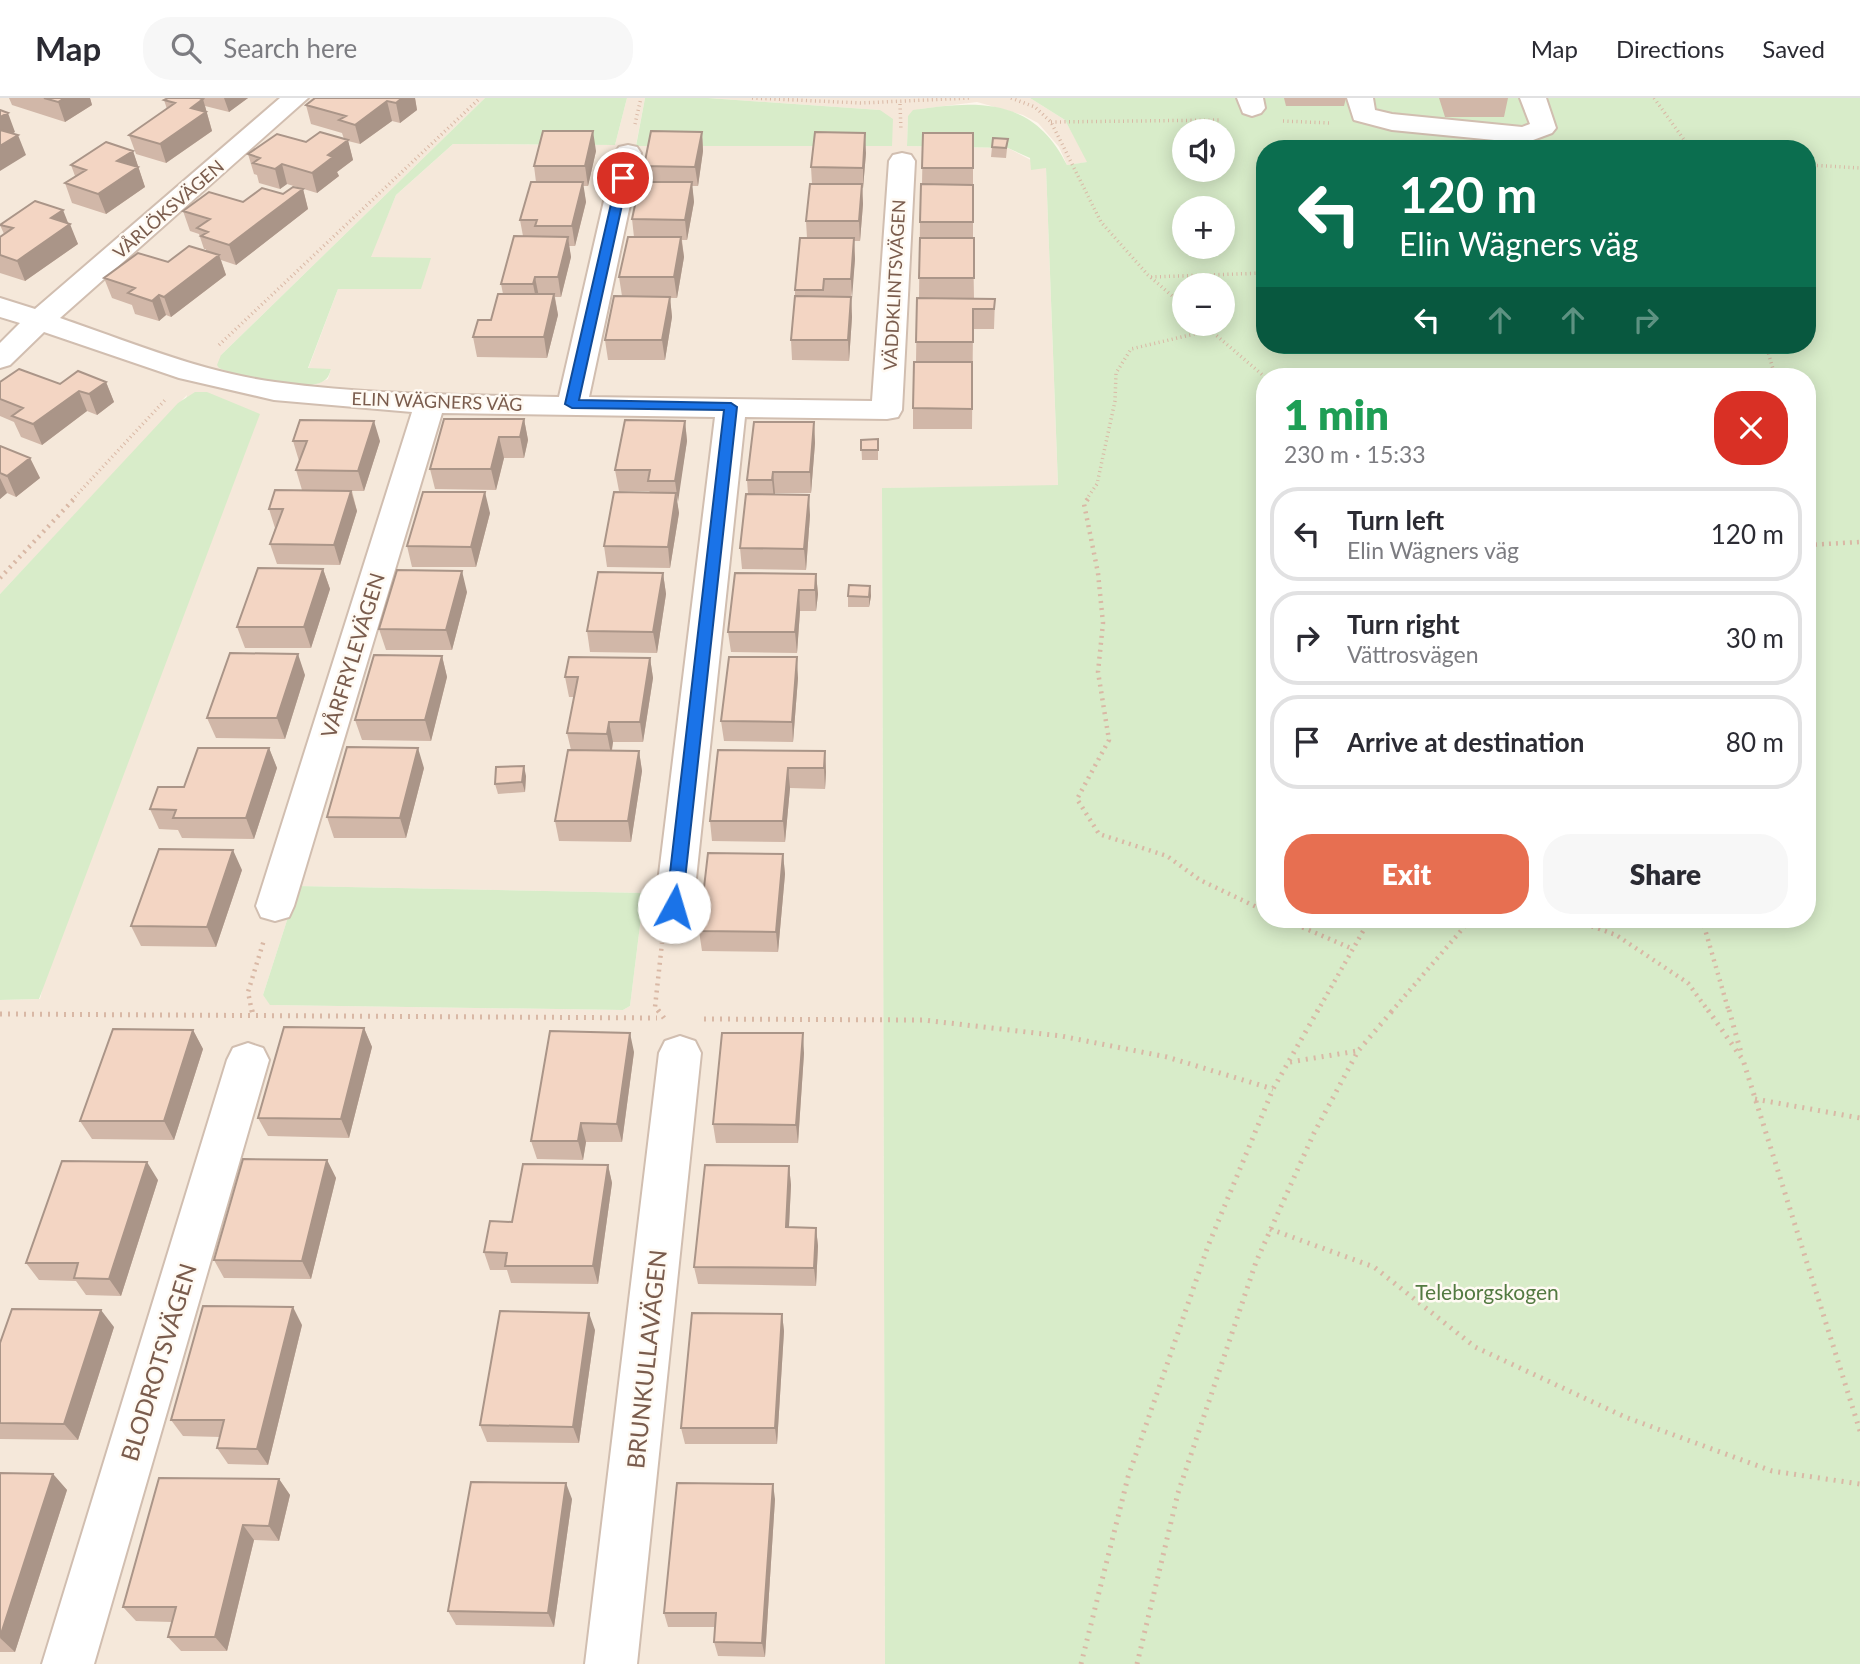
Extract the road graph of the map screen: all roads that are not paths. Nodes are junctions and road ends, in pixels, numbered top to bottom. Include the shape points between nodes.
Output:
1 (295, 98) edge
2 (1360, 98) edge
3 (1533, 98) edge
4 (628, 153) dead end
5 (902, 160) dead end
6 (0, 307) edge
7 (40, 320) junction
8 (0, 359) edge
9 (430, 404) junction
10 (572, 404) junction
11 (731, 407) junction
12 (887, 410) joint
13 (275, 906) road end
14 (674, 907) road end
15 (679, 1030) road end
16 (248, 1060) road end
17 (68, 1664) edge
18 (611, 1664) edge

1 - 7 street, VÅRLÖKSVÄGEN
2 - 3 street via 1363,115 1392,122 1525,135 1543,128
4 - 10 street
5 - 12 street, VÄDDKLINTSVÄGEN
6 - 7 street, ELIN WÄGNERS VÄG
7 - 8 street, VÅRLÖKSVÄGEN
7 - 9 street, ELIN WÄGNERS VÄG via 190,372 274,391
9 - 10 street, ELIN WÄGNERS VÄG
9 - 13 street, VÅRFRYLEVÄGEN
10 - 11 street, ELIN WÄGNERS VÄG
11 - 12 street, ELIN WÄGNERS VÄG
11 - 14 street
15 - 18 street, BRUNKULLAVÄGEN
16 - 17 street, BLODROTSVÄGEN

